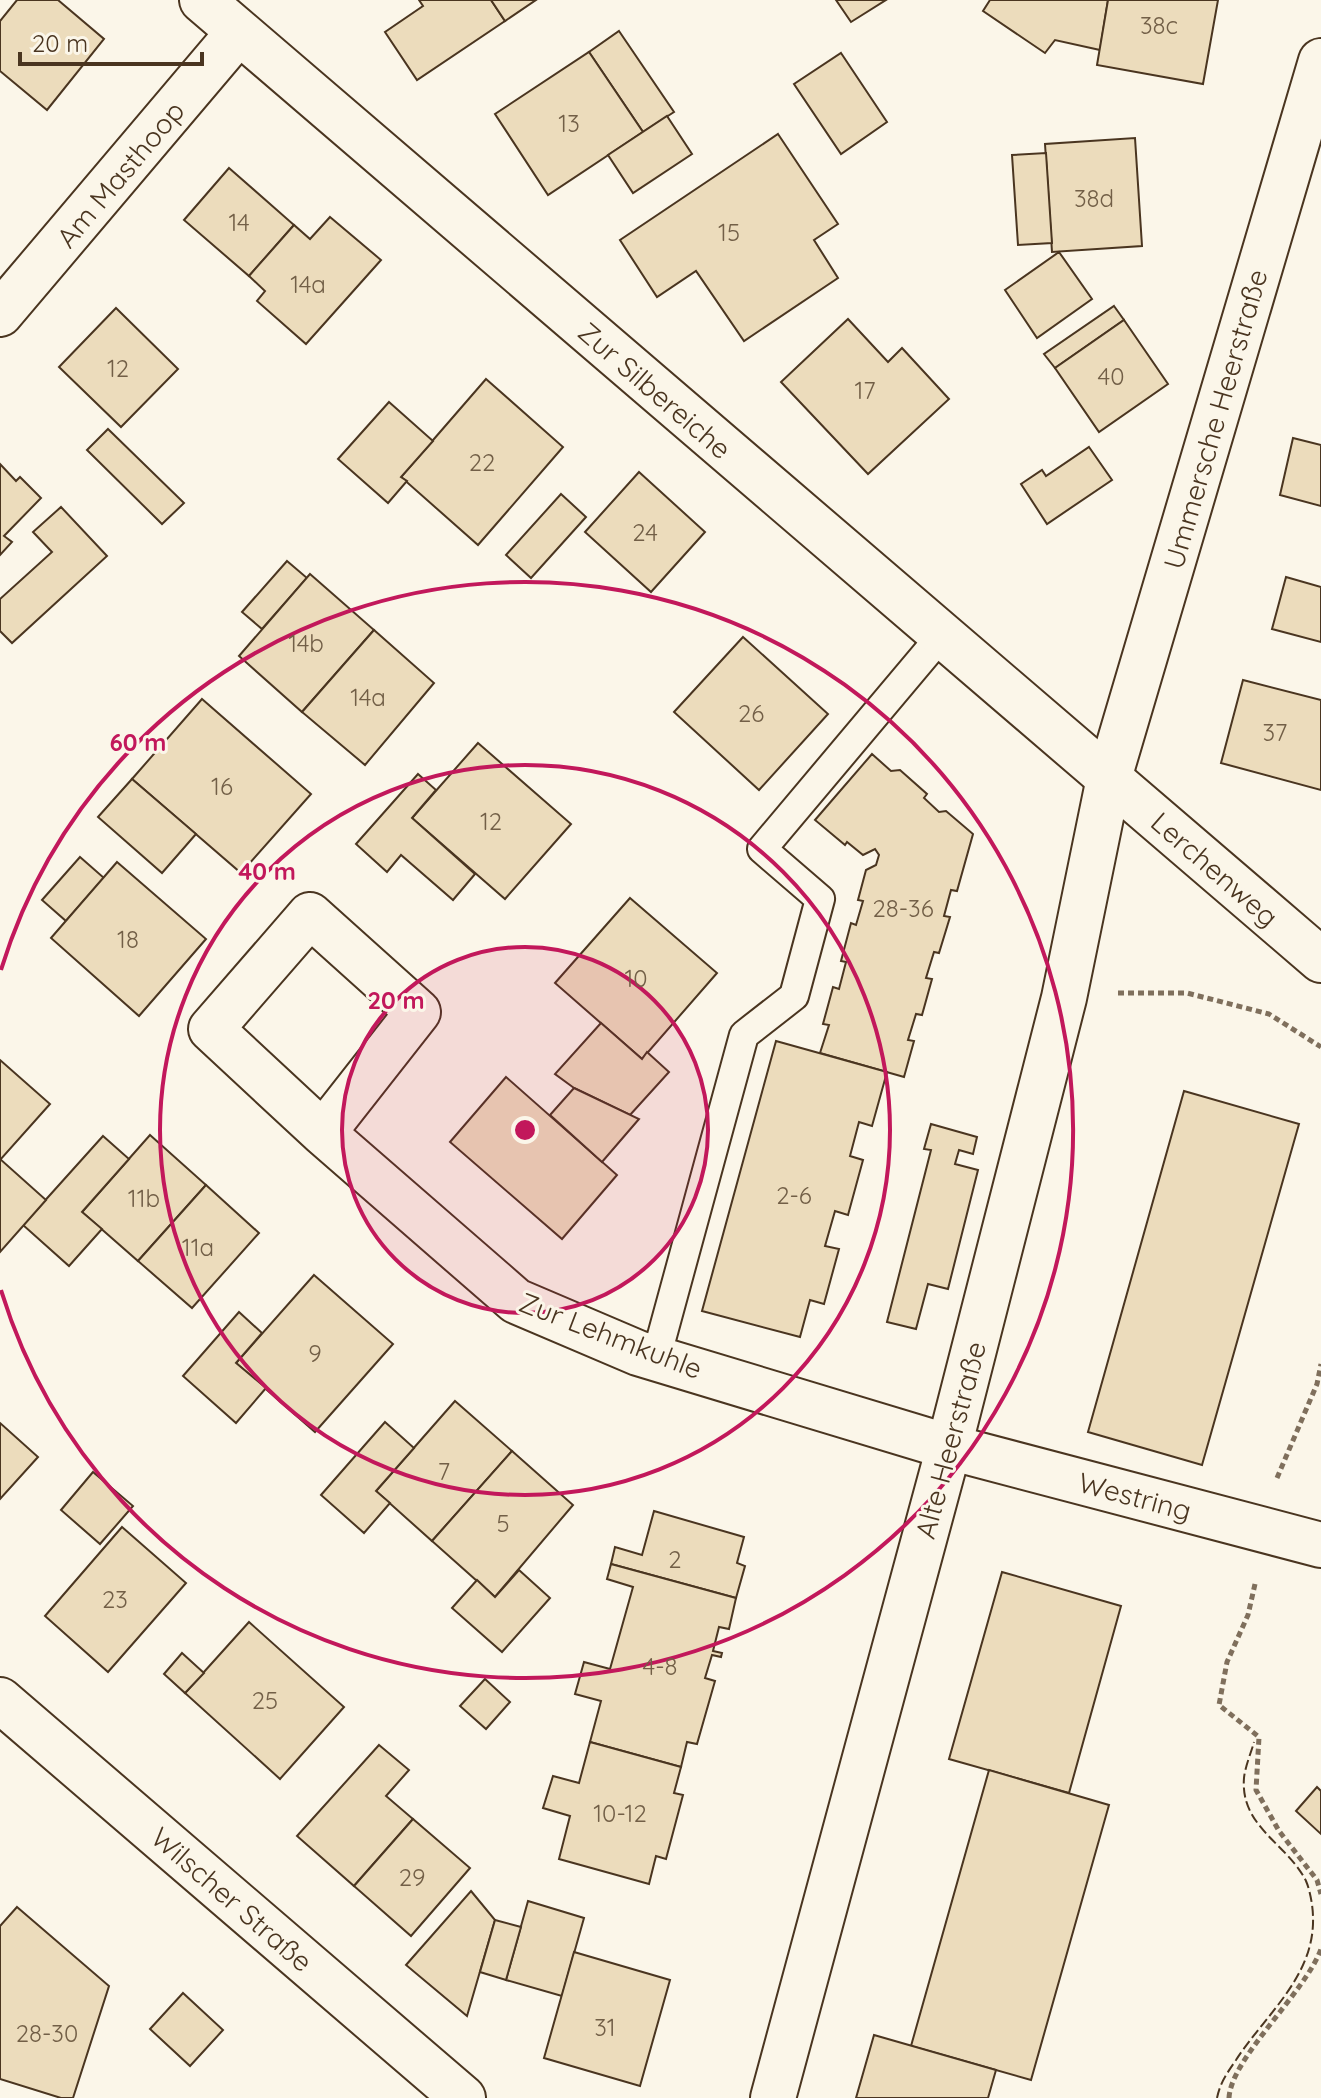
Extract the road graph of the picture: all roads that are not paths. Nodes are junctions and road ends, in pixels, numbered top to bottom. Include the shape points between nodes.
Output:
1 (202, 0) edge
2 (238, 33) junction
3 (1321, 61) edge
4 (1307, 157) edge
5 (0, 314) edge
6 (942, 635) junction
7 (1109, 778) junction
8 (1321, 960) edge
9 (323, 1133) junction
10 (656, 1358) junction
11 (949, 1447) junction
12 (1321, 1545) edge
13 (0, 1700) edge
14 (463, 2098) edge
15 (773, 2098) edge

1 - 2 street, Zur Silbereiche
2 - 5 street, Am Masthoop
2 - 6 street, Zur Silbereiche
3 - 4 street, Ummersche Heerstraße
4 - 7 street, Ummersche Heerstraße
6 - 7 street, Zur Silbereiche
6 - 10 lane via 762,849 820,899 794,996 744,1035
7 - 8 street, Lerchenweg
7 - 11 street, Alte Heerstraße via 1064,998
9 - 9 street, Zur Lehmkuhle via 418,1012 310,915 211,1029
9 - 10 street, Zur Lehmkuhle via 516,1301
10 - 11 street, Zur Lehmkuhle
11 - 12 street, Westring
11 - 15 street, Alte Heerstraße
13 - 14 street, Wilscher Straße

